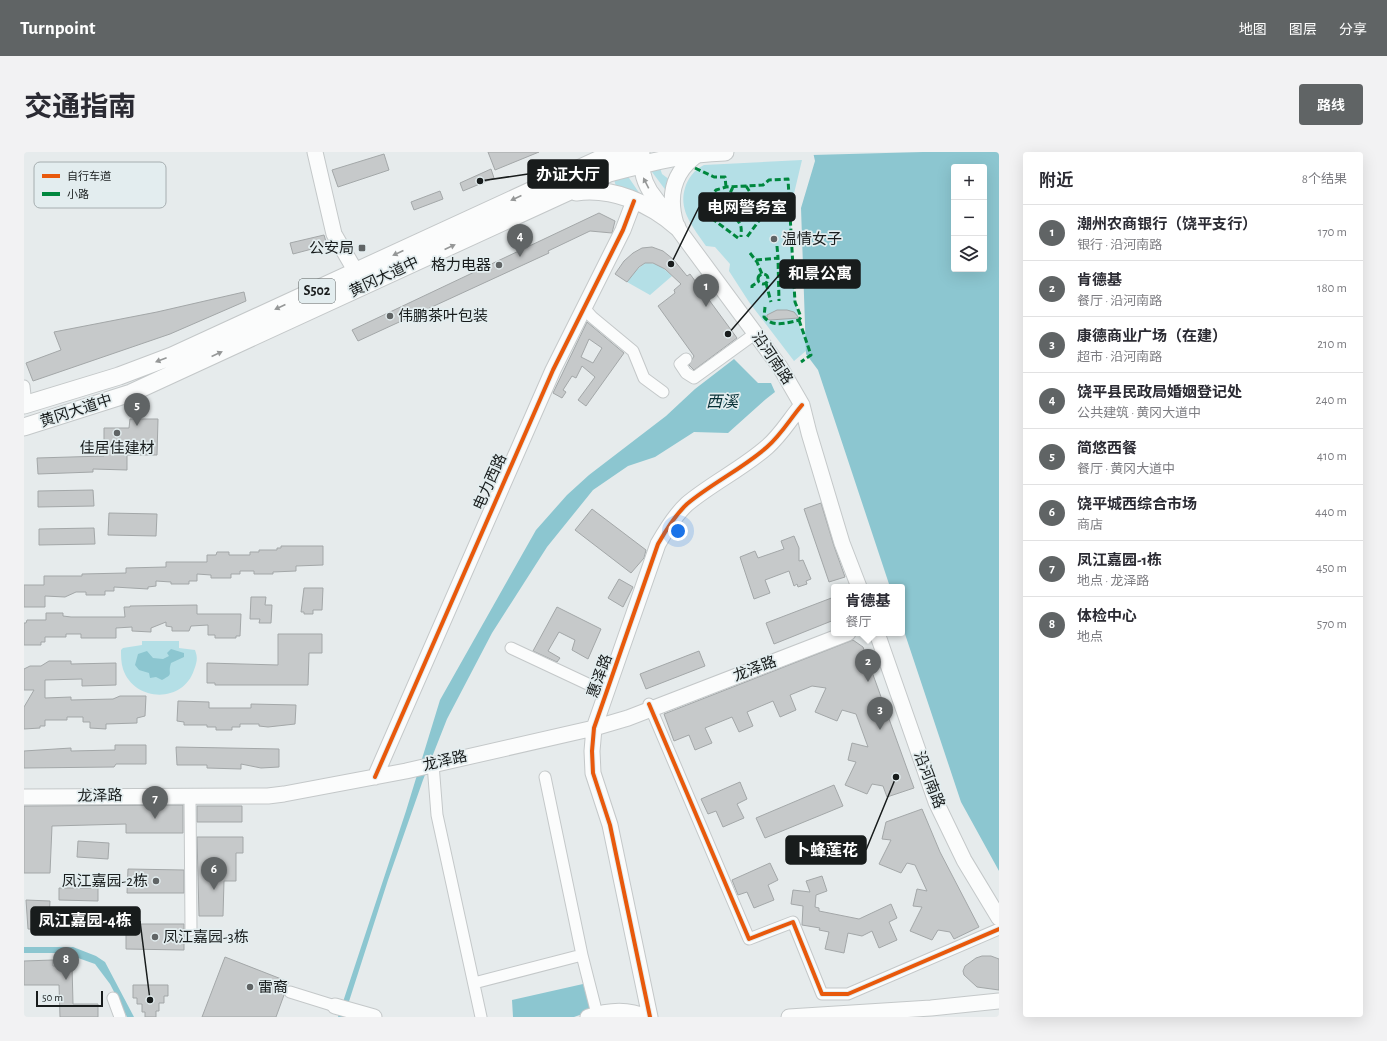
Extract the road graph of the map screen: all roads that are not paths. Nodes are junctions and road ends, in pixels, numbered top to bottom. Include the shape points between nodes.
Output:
1 (315, 152) edge
2 (630, 152) edge
3 (725, 152) edge
4 (700, 153) edge
5 (607, 155) edge
6 (642, 158) edge
7 (566, 193) junction
8 (634, 201) junction
9 (676, 227) junction
10 (356, 272) junction
11 (584, 308) junction
12 (756, 333) junction
13 (686, 358) dead end
14 (24, 386) edge
15 (663, 392) dead end
16 (802, 404) junction
17 (25, 405) edge
18 (24, 427) edge
19 (858, 584) edge
20 (831, 633) edge
21 (840, 636) edge
22 (877, 636) edge
23 (511, 648) dead end
24 (607, 693) junction
25 (650, 706) junction
26 (595, 723) junction
27 (433, 764) junction
28 (377, 773) junction
29 (545, 777) dead end
30 (24, 789) edge
31 (190, 795) junction
32 (24, 797) edge
33 (999, 918) edge
34 (999, 929) edge
35 (191, 930) dead end
36 (582, 955) junction
37 (474, 983) junction
38 (290, 992) dead end
39 (113, 998) dead end
40 (999, 1001) edge
41 (335, 1006) joint
42 (593, 1016) edge
43 (120, 1017) edge
44 (374, 1017) edge
45 (481, 1017) edge
46 (646, 1017) edge
47 (650, 1017) edge
48 (789, 1017) edge

1 - 10 main road via 334,234
2 - 5 main road, 黄冈大道中 / S502
3 - 4 main road, 黄冈大道中 / S502
4 - 6 main road, 黄冈大道中 / S502
4 - 9 main road via 678,173 672,205
5 -> 10 main road, 黄冈大道中 / S502
6 - 7 main road, 黄冈大道中 / S502
9 -> 6 main road, 沿河南路 via 644,180
7 - 8 main road via 603,192 624,196
18 -> 7 main road, 黄冈大道中 / S502 via 131,393
8 - 9 main road via 652,208
8 - 11 main road, 电力西路 via 623,230
9 - 12 main road, 沿河南路
10 -> 17 main road, 黄冈大道中 / S502 via 172,356 119,376
11 - 15 street via 633,351 644,378
11 - 28 main road, 电力西路 via 550,376
12 - 13 street via 694,378 686,373 680,364
12 - 16 main road, 沿河南路
14 - 17 street
16 - 19 main road, 沿河南路 via 842,543
16 - 24 main road, 惠泽路 via 786,428 768,446 687,505 671,522 658,544
20 - 25 main road, 龙泽路
21 - 25 main road, 龙泽路
22 - 33 main road, 沿河南路 via 936,802 964,860
23 - 24 street
24 - 26 main road, 惠泽路
25 - 26 main road, 龙泽路
25 - 34 street via 749,939 793,922 822,994 848,994
26 - 27 main road, 龙泽路
26 - 28 main road, 龙泽路
26 - 47 main road, 惠泽路 via 593,773 610,825
27 - 28 main road, 龙泽路
27 - 37 street via 437,815
28 - 30 main road, 龙泽路 via 268,788
28 - 31 main road, 龙泽路 via 273,795
29 - 36 street
31 - 32 main road, 龙泽路
31 - 35 street
36 - 37 street
36 - 42 street
37 - 45 street
38 - 41 street
39 - 43 street
40 - 48 main road
41 - 44 main road
42 - 46 main road via 607,1011 622,1011

